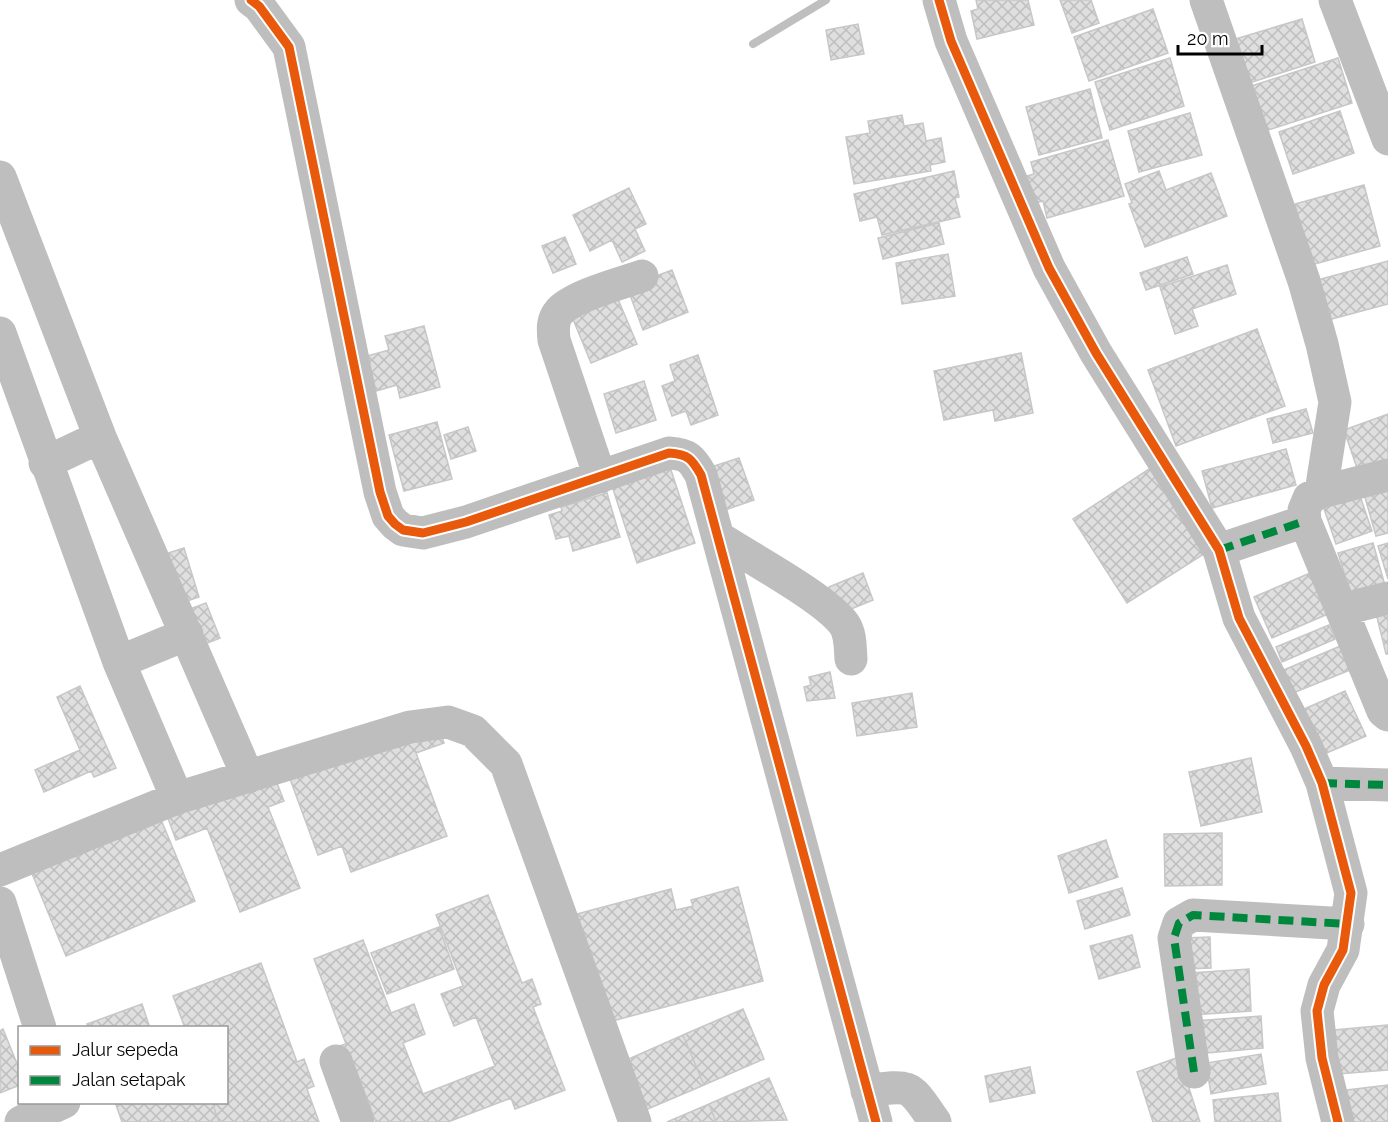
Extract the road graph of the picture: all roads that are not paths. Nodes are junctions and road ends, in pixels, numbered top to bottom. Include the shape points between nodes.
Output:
1 (251, 0) edge
2 (939, 0) edge
3 (1206, 0) edge
4 (1335, 0) edge
5 (1388, 139) edge
6 (0, 177) edge
7 (642, 276) dead end
8 (0, 333) edge
9 (100, 437) junction
10 (45, 463) junction
11 (1388, 474) edge
12 (600, 477) junction
13 (1321, 492) junction
14 (1305, 521) junction
15 (718, 537) junction
16 (1220, 550) junction
17 (1388, 598) edge
18 (1344, 609) junction
19 (186, 634) junction
20 (851, 659) dead end
21 (119, 662) junction
22 (1388, 715) edge
23 (248, 777) junction
24 (1322, 783) junction
25 (1388, 785) edge
26 (177, 798) junction
27 (0, 870) edge
28 (0, 903) edge
29 (1348, 924) junction
30 (13, 984) edge
31 (39, 1026) edge
32 (336, 1061) dead end
33 (1194, 1072) dead end
34 (60, 1104) edge
35 (65, 1104) edge
36 (872, 1107) edge
37 (21, 1122) edge
38 (71, 1122) edge
39 (358, 1122) edge
40 (635, 1122) edge
41 (935, 1122) edge
42 (1338, 1122) edge

1 - 12 street via 289,47 388,516 403,530 423,533
2 - 16 street via 951,41 1049,268 1096,353
3 - 13 street via 1323,344 1335,402
4 - 5 street
6 - 9 street
7 - 12 street via 571,303 559,312 553,324 554,339
8 - 10 street
9 - 10 street
9 - 19 street
10 - 21 street
11 - 13 street
12 - 15 street via 669,453 685,454 701,475
13 - 14 street via 1309,498
14 - 16 street
14 - 18 street
15 - 20 street via 825,606 844,624 850,638
15 - 36 street
16 - 24 street via 1239,618
17 - 18 street
18 - 22 street via 1383,711
19 - 21 street
19 - 23 street
21 - 26 street
23 - 26 street
23 - 40 street via 410,727 448,722 473,731 506,764
24 - 25 street
24 - 29 street via 1351,893
26 - 27 street
28 - 30 street
29 - 33 street via 1193,915 1179,923 1174,938
29 - 42 street via 1343,950 1324,985 1317,1011 1322,1058
30 - 31 street
32 - 39 street
34 - 37 street
35 - 38 street
36 - 41 street via 900,1086 911,1089

